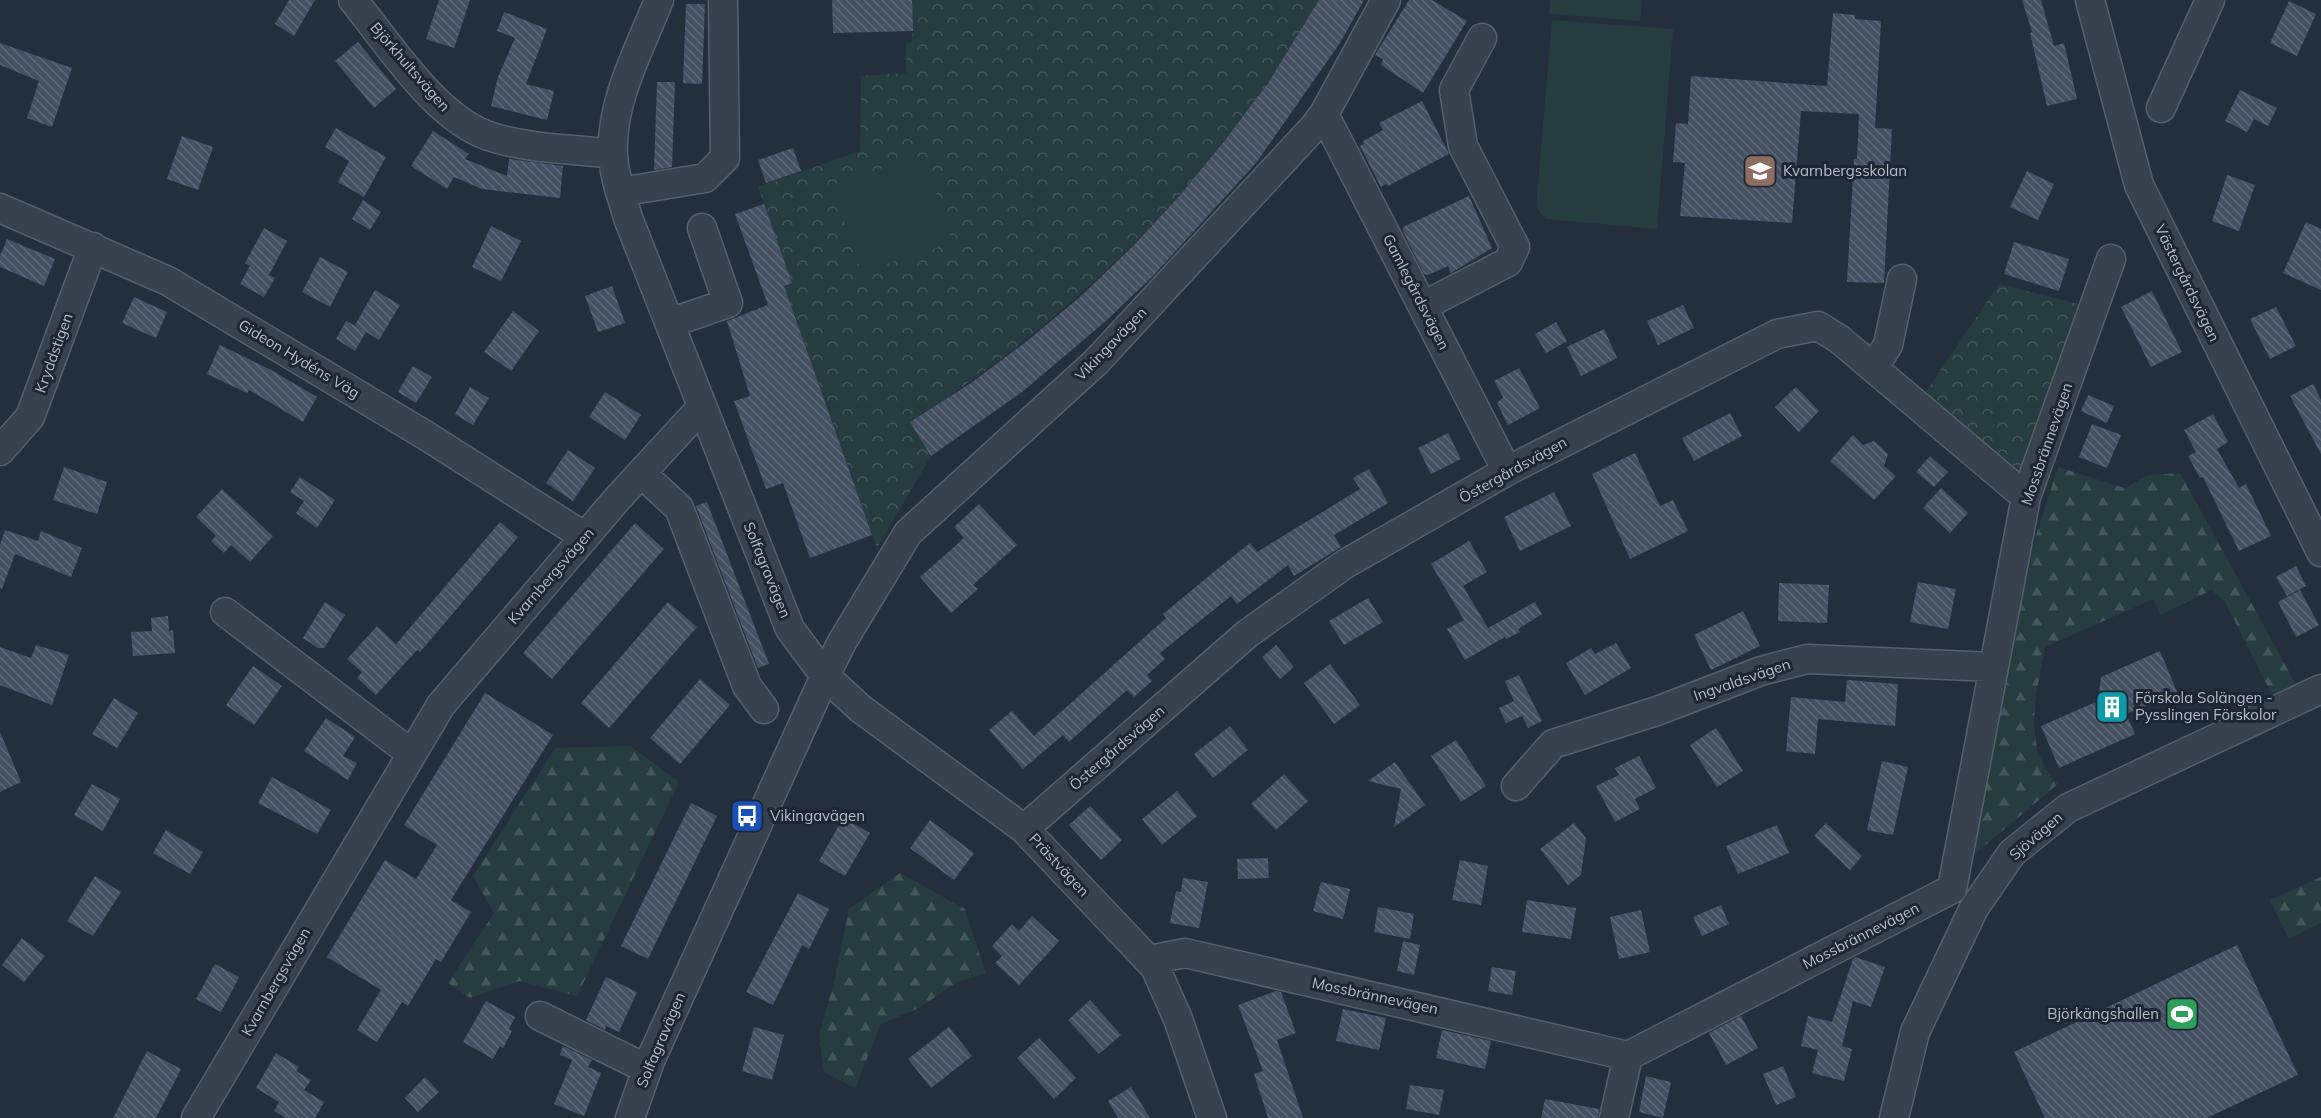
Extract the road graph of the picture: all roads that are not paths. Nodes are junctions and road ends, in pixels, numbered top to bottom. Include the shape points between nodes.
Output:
1 (353, 0) edge
2 (659, 0) edge
3 (723, 0) edge
4 (1386, 0) edge
5 (2090, 0) edge
6 (2210, 0) edge
7 (1482, 38) dead end
8 (2161, 108) dead end
9 (1324, 114) junction
10 (613, 154) junction
11 (621, 192) junction
12 (0, 208) edge
13 (702, 228) dead end
14 (93, 247) junction
15 (2111, 259) dead end
16 (1902, 279) dead end
17 (1423, 306) junction
18 (670, 324) junction
19 (1874, 367) junction
20 (702, 407) junction
21 (0, 452) edge
22 (1507, 471) junction
23 (640, 473) junction
24 (2026, 497) junction
25 (585, 537) junction
26 (2321, 552) edge
27 (225, 612) dead end
28 (1994, 667) junction
29 (825, 676) junction
30 (2321, 689) edge
31 (764, 709) dead end
32 (412, 753) junction
33 (1515, 786) dead end
34 (1024, 829) junction
35 (1149, 960) junction
36 (540, 1016) dead end
37 (1628, 1056) junction
38 (647, 1069) junction
39 (196, 1118) edge
40 (630, 1118) edge
41 (1212, 1118) edge
42 (1614, 1118) edge
43 (1894, 1118) edge

1 - 10 street, Björkhultsvägen via 439,105 473,130 531,145
2 - 10 street, Solfagravägen via 620,101
3 - 11 street via 725,158 705,178
4 - 9 street, Vikingavägen
5 - 26 street, Västergårdsvägen via 2139,185
6 - 8 street
7 - 17 street via 1454,90 1463,146 1515,247 1508,262
9 - 17 street, Gamlegårdsvägen
9 - 29 street, Vikingavägen via 1096,362 908,533
10 - 11 street, Solfagravägen
11 - 18 street, Solfagravägen
12 - 14 street, Gideon Hydéns Väg
13 - 18 street via 728,303
14 - 21 street, Kryddstigen via 30,417
14 - 25 street, Gideon Hydéns Väg via 168,281
15 - 24 street, Mossbrännevägen
16 - 19 street via 1888,345
17 - 22 street, Gamlegårdsvägen
18 - 20 street, Solfagravägen
19 - 22 street, Östergårdsvägen via 1818,326 1777,334
19 - 24 street, Östergårdsvägen
20 - 23 street, Kvarnbergsvägen
20 - 29 street, Solfagravägen via 790,629
22 - 34 street, Östergårdsvägen via 1345,564 1247,634
23 - 25 street, Kvarnbergsvägen
23 - 31 street via 679,508 747,686
24 - 28 street, Mossbrännevägen
25 - 32 street, Kvarnbergsvägen via 441,705
27 - 32 street
28 - 33 street, Ingvaldsvägen via 1807,659 1553,744
28 - 37 street, Mossbrännevägen via 1952,889
29 - 34 street, Prästvägen via 861,709
29 - 38 street, Solfagravägen
30 - 43 street, Sjövägen via 2068,808 2012,853 1974,908 1915,1032
32 - 39 street, Kvarnbergsvägen
34 - 35 street, Prästvägen
35 - 37 street, Mossbrännevägen via 1185,953
35 - 41 street, Prästvägen via 1178,1019
36 - 38 street
37 - 42 street
38 - 40 street, Solfagravägen

